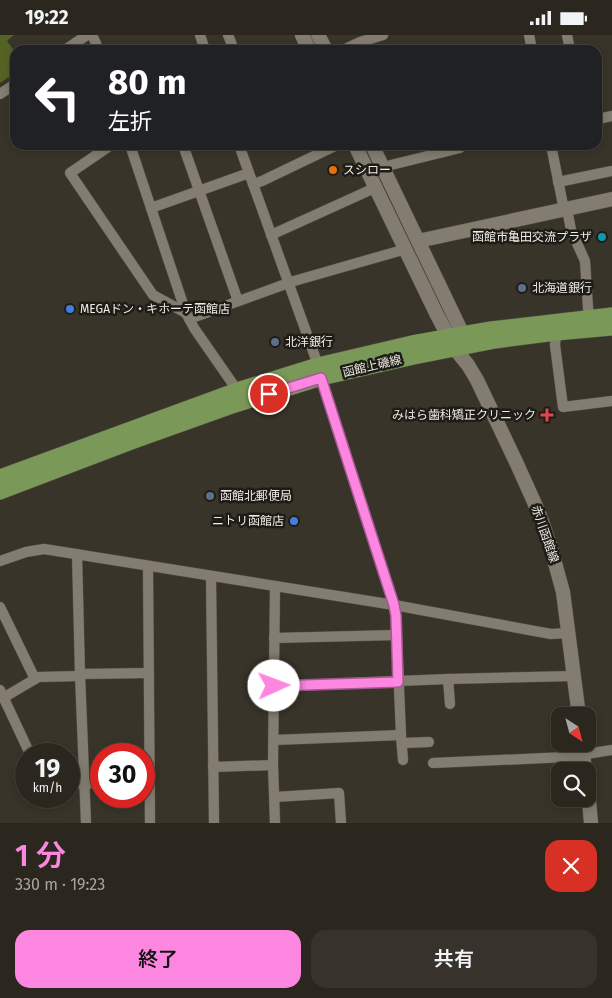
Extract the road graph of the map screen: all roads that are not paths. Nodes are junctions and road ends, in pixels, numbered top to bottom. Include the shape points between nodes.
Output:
1 (87, 35) edge
2 (383, 35) edge
3 (72, 45) edge
4 (354, 45) edge
5 (104, 150) edge
6 (132, 150) edge
7 (185, 150) edge
8 (241, 150) edge
9 (327, 150) edge
10 (357, 150) edge
11 (374, 150) edge
12 (452, 150) edge
13 (552, 150) edge
14 (383, 168) junction
15 (612, 171) edge
16 (249, 173) junction
17 (558, 182) junction
18 (253, 184) junction
19 (375, 186) junction
20 (200, 191) junction
21 (612, 199) edge
22 (151, 208) junction
23 (566, 209) junction
24 (272, 235) junction
25 (418, 241) junction
26 (406, 249) junction
27 (288, 283) junction
28 (238, 301) junction
29 (612, 315) edge
30 (187, 316) junction
31 (590, 317) junction
32 (612, 328) edge
33 (556, 333) junction
34 (459, 342) junction
35 (319, 372) junction
36 (237, 390) junction
37 (612, 401) edge
38 (0, 477) edge
39 (0, 492) edge
40 (76, 554) junction
41 (0, 561) edge
42 (148, 566) junction
43 (211, 576) junction
44 (275, 586) junction
45 (394, 605) junction
46 (0, 607) edge
47 (569, 633) junction
48 (397, 635) junction
49 (274, 638) junction
50 (149, 673) junction
51 (80, 675) junction
52 (574, 676) junction
53 (35, 679) junction
54 (448, 679) junction
55 (398, 682) junction
56 (274, 686) junction
57 (2, 694) edge
58 (450, 704) dead end
59 (578, 707) edge
60 (402, 739) junction
61 (274, 740) junction
62 (429, 742) dead end
63 (25, 743) edge
64 (148, 743) edge
65 (596, 749) edge
66 (612, 750) edge
67 (575, 753) edge
68 (403, 760) dead end
69 (433, 763) dead end
70 (274, 765) junction
71 (213, 767) junction
72 (80, 784) edge
73 (84, 784) junction
74 (90, 784) edge
75 (275, 797) junction
76 (590, 807) edge
77 (149, 808) edge
78 (86, 823) edge
79 (150, 823) edge
80 (214, 823) edge
81 (274, 823) edge
82 (341, 823) edge
83 (591, 823) edge

1 - 3 street
2 - 4 street
5 - 30 street via 70,173 153,295
6 - 22 street
7 - 20 street
8 - 16 street
9 - 18 street
10 - 19 main road
11 - 14 main road, 赤川函館線
12 - 14 street
13 - 17 street
14 - 25 main road, 赤川函館線
15 - 17 street
16 - 18 street
16 - 20 street
17 - 23 street
18 - 24 street
19 - 24 street
19 - 26 main road
20 - 22 street
20 - 28 street
21 - 23 main road
22 - 30 street
23 - 25 main road
23 - 31 street via 571,230 585,261
24 - 27 street
25 - 34 main road, 赤川函館線
26 - 27 street
26 - 34 main road via 436,313
27 - 28 street
27 - 35 street
28 - 30 street
29 - 31 main road, 函館上磯線
30 - 36 street
31 - 34 main road, 函館上磯線 via 491,329
32 - 33 main road, 函館上磯線
33 - 34 main road, 函館上磯線
33 - 37 street via 563,407
34 - 35 main road, 函館上磯線 via 412,343
34 - 47 main road, 赤川函館線 via 539,513 558,571
35 - 36 main road, 函館上磯線
35 - 39 main road, 函館上磯線
35 - 45 street
36 - 38 main road, 函館上磯線
40 - 41 street via 44,549
40 - 42 street
40 - 51 street
42 - 43 street
42 - 50 street
43 - 44 street
43 - 71 street
44 - 45 street
44 - 49 street
45 - 47 street via 551,634
45 - 48 street
46 - 53 street
47 - 52 main road, 赤川函館線
48 - 49 street
48 - 55 street
49 - 56 street
50 - 51 street
50 - 64 street
51 - 53 street
51 - 73 street
52 - 54 street
52 - 59 main road, 赤川函館線
53 - 57 street
54 - 55 street
54 - 58 street
55 - 56 street
55 - 60 street
56 - 61 street
57 - 63 street
60 - 61 street
60 - 62 street
60 - 68 street
61 - 70 street
65 - 66 street
67 - 69 street via 567,757
70 - 71 street
70 - 75 street
71 - 80 street
72 - 73 street
73 - 74 street
73 - 78 street
75 - 81 street
75 - 82 street via 339,793
76 - 83 main road
77 - 79 street

